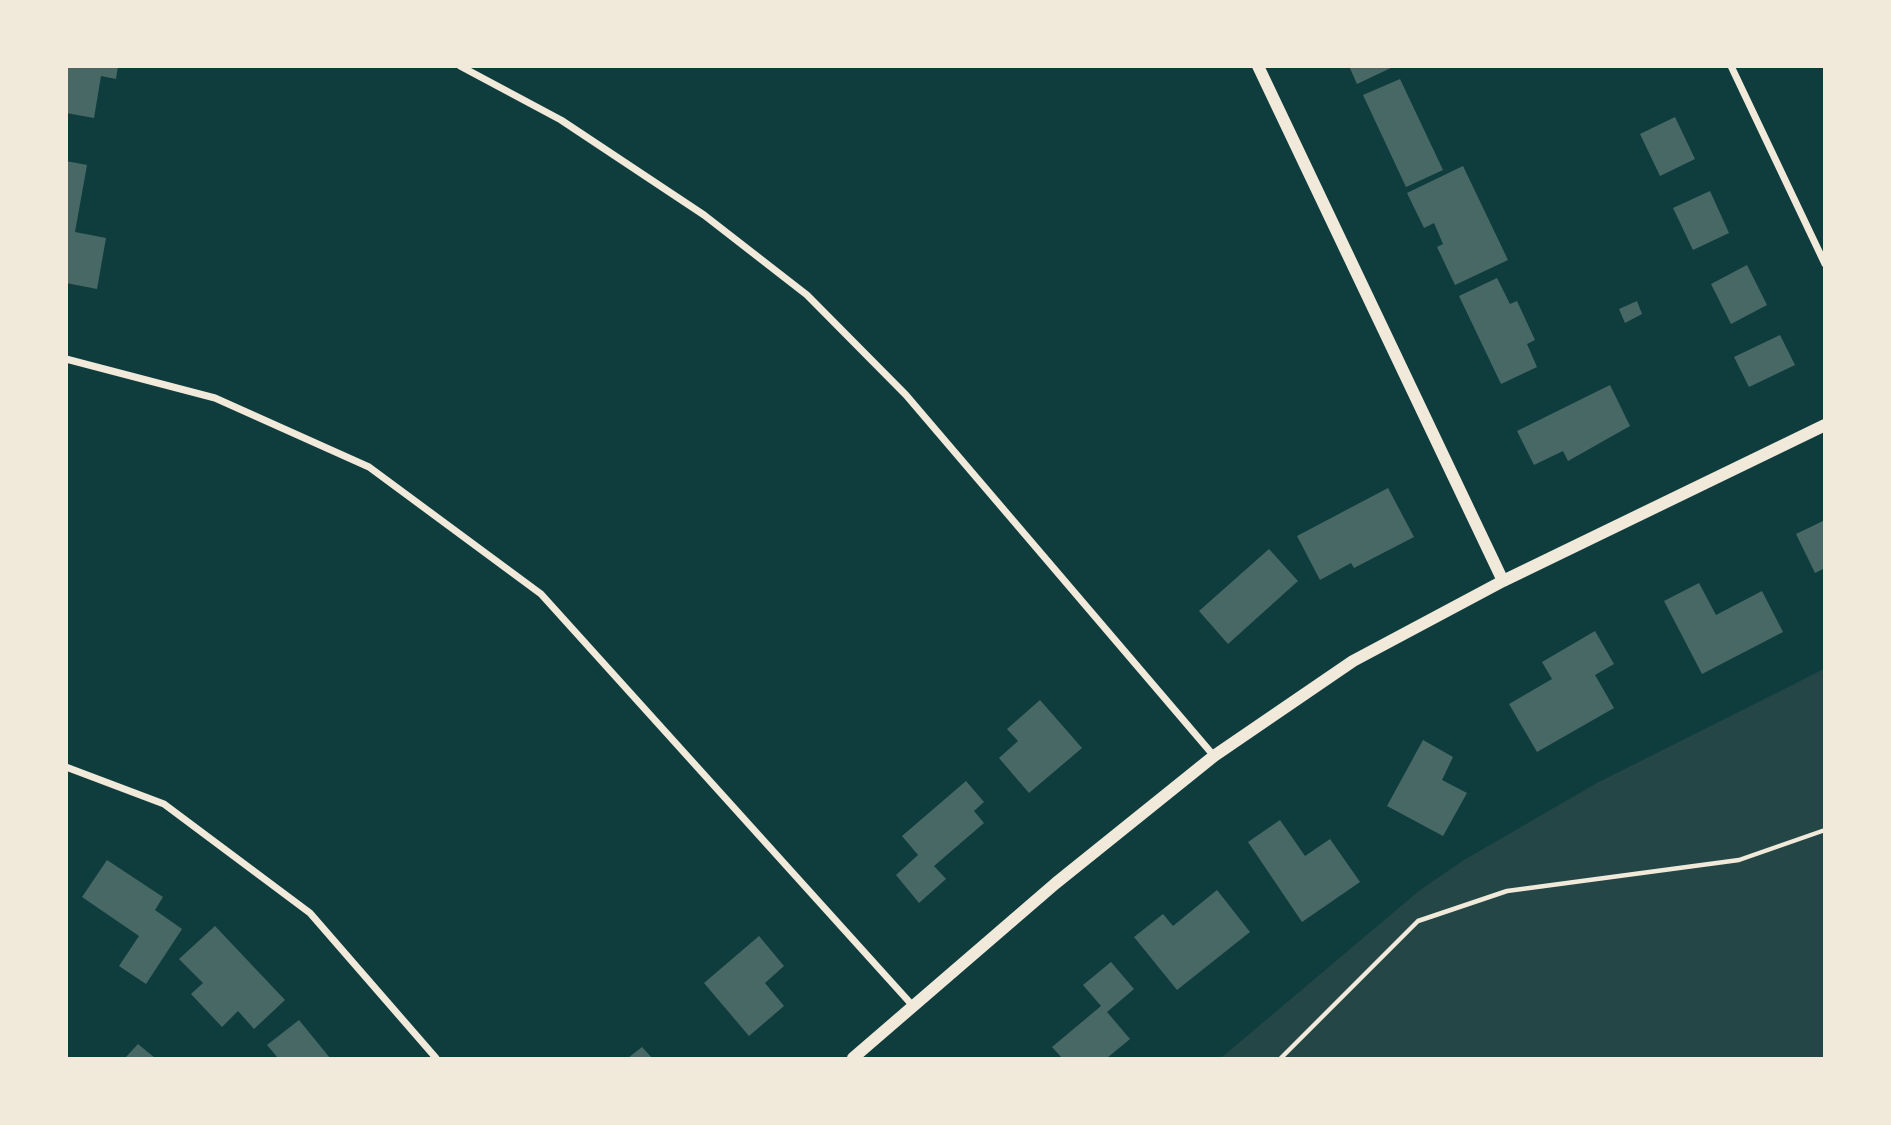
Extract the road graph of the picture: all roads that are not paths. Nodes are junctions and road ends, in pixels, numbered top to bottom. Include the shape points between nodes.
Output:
1 (460, 66) edge
2 (1258, 66) edge
3 (1731, 66) edge
4 (1825, 264) edge
5 (66, 359) edge
6 (1825, 425) edge
7 (1503, 581) junction
8 (1213, 756) junction
9 (66, 767) edge
10 (913, 1006) junction
11 (436, 1059) edge
12 (853, 1059) edge

1 - 8 street via 572,127 704,215 807,295 905,396
2 - 7 street
3 - 4 street
5 - 10 street via 215,398 369,467 541,594
6 - 7 street
7 - 8 street via 1353,661
8 - 10 street
9 - 11 street via 164,804 310,913
10 - 12 street

